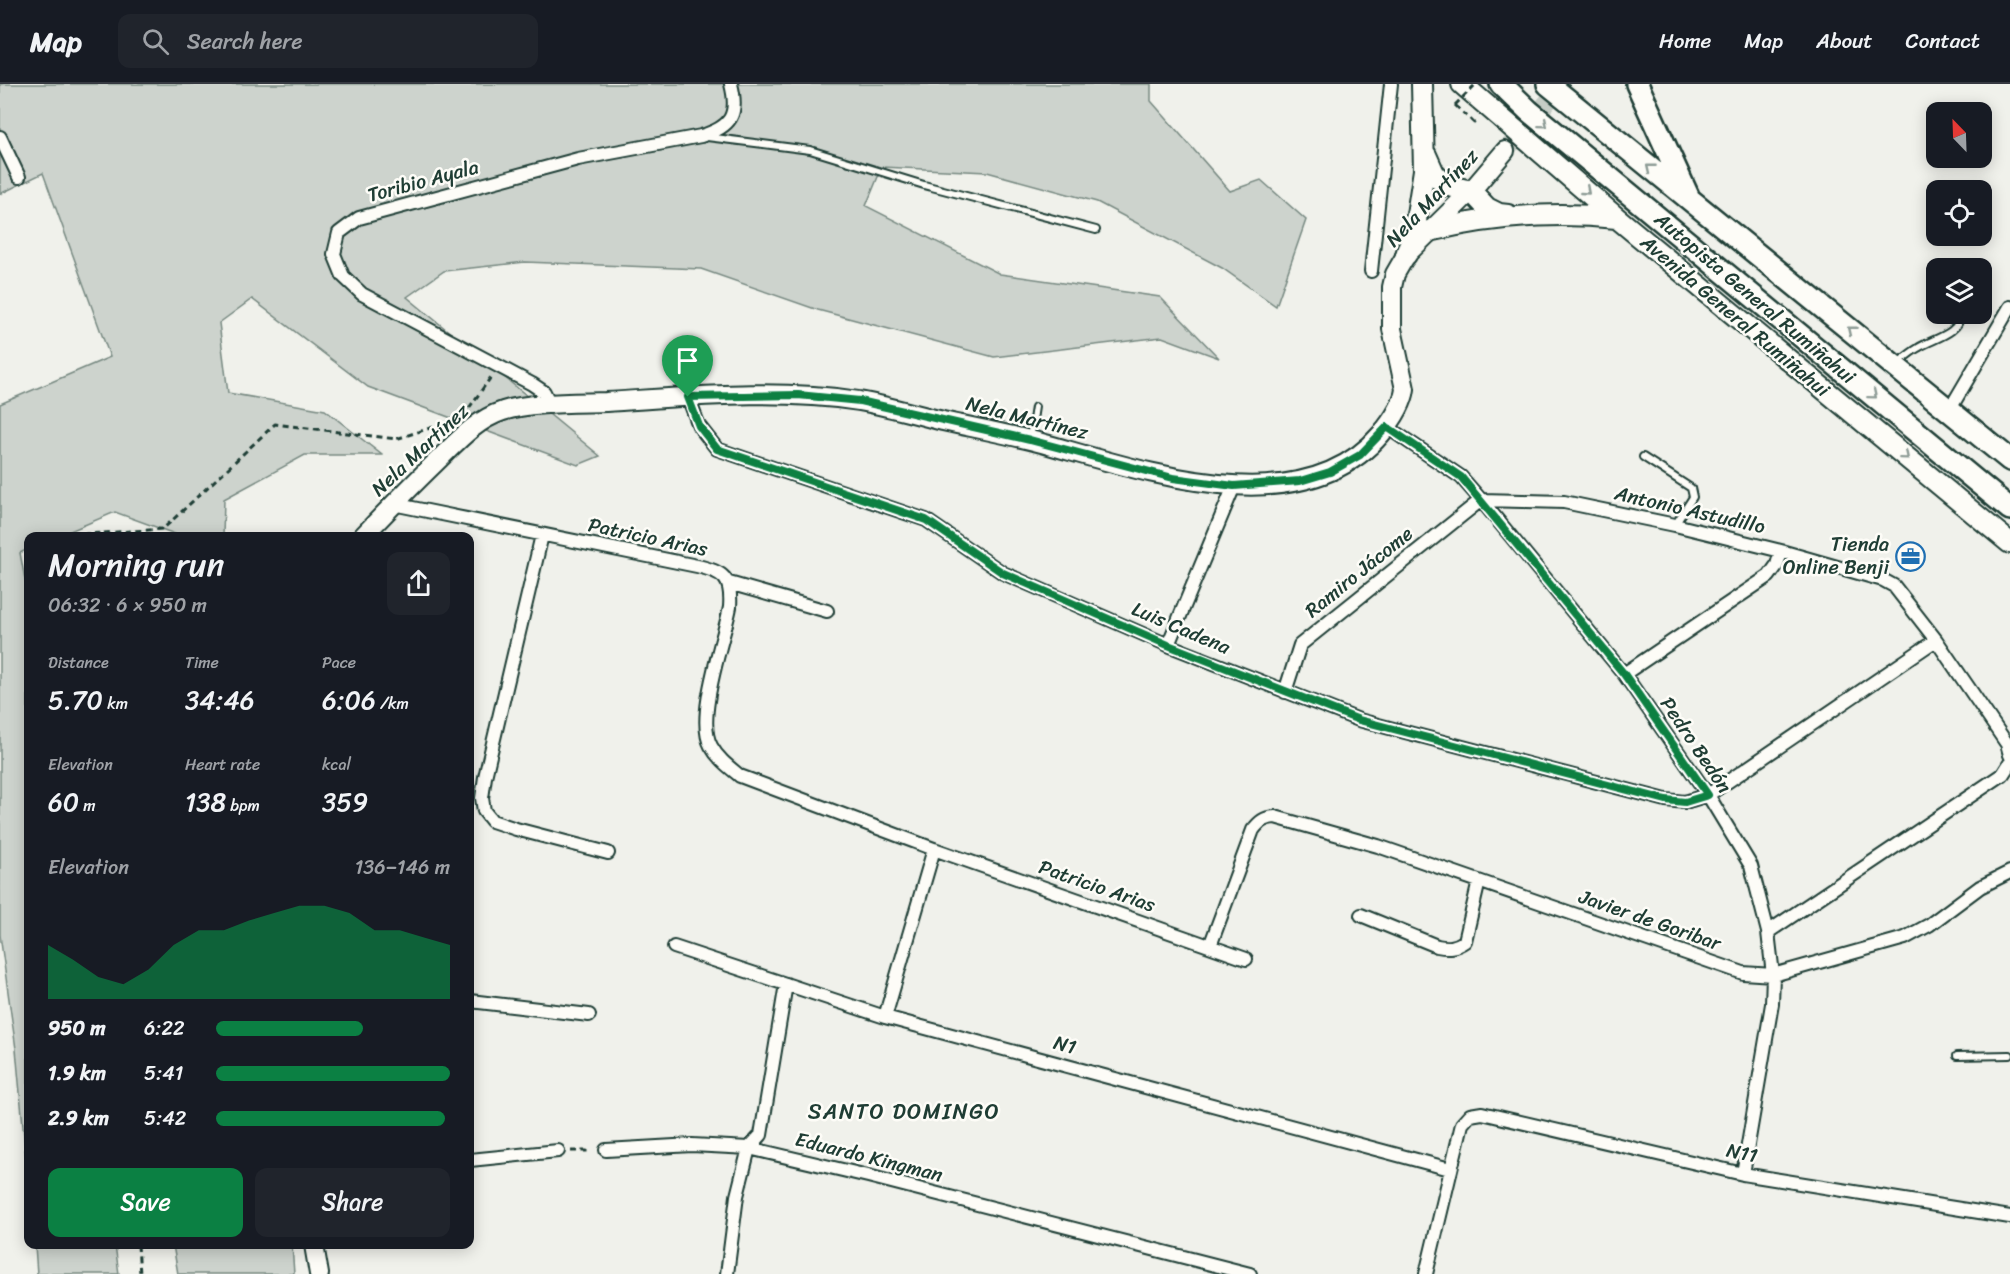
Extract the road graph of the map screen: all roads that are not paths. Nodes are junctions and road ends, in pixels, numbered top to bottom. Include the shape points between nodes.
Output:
1 (731, 84) edge
2 (1391, 84) edge
3 (1422, 84) edge
4 (1462, 84) edge
5 (1502, 84) edge
6 (1548, 84) edge
7 (1637, 84) edge
8 (701, 136) junction
9 (0, 137) edge
10 (1425, 141) junction
11 (1505, 151) tunnel mouth
12 (19, 177) dead end
13 (1471, 191) junction
14 (1690, 202) junction
15 (1517, 216) junction
16 (1617, 218) junction
17 (1096, 230) dead end
18 (1429, 231) junction
19 (1406, 255) junction
20 (1371, 271) dead end
21 (2010, 307) edge
22 (1957, 324) edge
23 (1895, 365) junction
24 (688, 397) junction
25 (550, 404) junction
26 (1035, 407) dead end
27 (1950, 409) junction
28 (1387, 427) junction
29 (1030, 440) junction
30 (1643, 457) dead end
31 (2010, 460) edge
32 (1234, 486) junction
33 (1481, 500) junction
34 (393, 504) junction
35 (2010, 509) edge
36 (1675, 525) junction
37 (367, 532) edge
38 (542, 535) junction
39 (2010, 543) edge
40 (1781, 551) junction
41 (729, 583) junction
42 (827, 611) dead end
43 (1936, 640) junction
44 (1168, 645) junction
45 (1624, 674) junction
46 (1285, 692) junction
47 (2010, 755) edge
48 (2010, 763) edge
49 (1708, 795) junction
50 (934, 849) junction
51 (608, 853) dead end
52 (2010, 872) edge
53 (1479, 881) junction
54 (1361, 915) dead end
55 (1768, 932) junction
56 (1210, 946) junction
57 (674, 947) dead end
58 (1246, 959) dead end
59 (1773, 975) junction
60 (786, 984) junction
61 (474, 1001) edge
62 (589, 1015) dead end
63 (885, 1017) junction
64 (2010, 1054) edge
65 (1957, 1056) dead end
66 (749, 1148) junction
67 (606, 1150) road end
68 (558, 1151) road end
69 (474, 1160) edge
70 (1450, 1168) junction
71 (1743, 1174) junction
72 (2010, 1217) edge
73 (315, 1249) edge
74 (319, 1274) edge
75 (728, 1274) edge
76 (1250, 1274) edge
77 (1426, 1274) edge

1 - 8 street, Toribio Ayala via 735,111 717,132
2 - 20 street
3 - 10 main road
4 -> 16 main road, Avenida General Rumiñahui
5 -> 35 highway, Autopista General Rumiñahui via 1529,111
14 -> 6 highway, Autopista General Rumiñahui
7 - 14 highway
8 - 17 lane via 810,150
8 - 25 street, Toribio Ayala via 555,165 359,218 339,233 334,254 343,276 362,294 500,366 544,392
9 - 12 street
10 - 13 main road via 1427,159 1440,180 1457,190
10 - 19 main road via 1420,198
11 - 13 main road, Nela Martínez
13 - 15 main road via 1487,208
13 - 18 main road, Nela Martínez
23 -> 14 highway, Autopista General Rumiñahui
15 - 16 main road
15 - 18 main road
16 -> 39 main road, Avenida General Rumiñahui
18 - 19 main road, Nela Martínez
19 - 28 main road, Nela Martínez via 1395,274 1391,314 1405,389
21 - 27 street
22 - 23 lane via 1950,333 1916,349
23 - 27 highway, Autopista General Rumiñahui
24 - 25 main road, Nela Martínez
24 - 29 main road, Nela Martínez via 798,395 860,401
24 - 44 street, Luis Cadena via 699,426 717,449 926,520 1003,573
25 - 34 main road, Nela Martínez via 504,410 473,426
26 - 29 lane
27 - 31 highway, Autopista General Rumiñahui
28 - 32 main road, Nela Martínez via 1360,455 1330,472 1300,481
28 - 33 street, Pedro Bedón via 1461,477
29 - 32 main road, Nela Martínez via 1173,478
30 - 36 lane via 1693,492
32 - 44 street
33 - 36 street, Antonio Astudillo via 1564,502
33 - 45 street, Pedro Bedón
33 - 46 street, Ramiro Jácome via 1300,645
34 - 37 main road, Nela Martínez
34 - 38 street, Patricio Arias
36 - 40 street, Antonio Astudillo
38 - 41 street, Patricio Arias via 711,569
38 - 51 street via 485,777 484,811 492,821
40 - 43 street, Antonio Astudillo via 1894,586
40 - 45 street via 1778,565 1768,576
41 - 42 street
41 - 50 street, Patricio Arias via 730,607 706,723 709,744 721,761 740,776
43 - 47 street, Antonio Astudillo via 2007,744
43 - 49 street
44 - 46 street, Luis Cadena
45 - 49 street, Pedro Bedón
46 - 49 street, Luis Cadena via 1359,720 1666,800 1685,802
48 - 55 street via 2003,774
49 - 55 street, Pedro Bedón via 1751,866
50 - 56 street, Patricio Arias
50 - 63 street
52 - 59 street, Javier de Goribar via 1980,887 1905,938
53 - 54 street via 1465,941 1458,946 1437,946
53 - 56 street, Javier de Goribar via 1378,846 1267,818 1259,822 1246,844
53 - 59 street, Javier de Goribar via 1743,973
55 - 59 street, Pedro Bedón
56 - 58 street, Patricio Arias
57 - 60 street, N1
59 - 71 street, Pedro Bedón via 1772,1004
60 - 63 street, N1
60 - 66 street via 761,1135
61 - 62 street
63 - 70 street, N1
64 - 65 lane
66 - 67 street, Eduardo Kingman via 692,1145
66 - 75 street via 737,1196
66 - 76 street, Eduardo Kingman
68 - 69 street
70 - 71 street, N11 via 1462,1124 1470,1115 1482,1113
70 - 77 street
71 - 72 street, N11
73 - 74 main road

